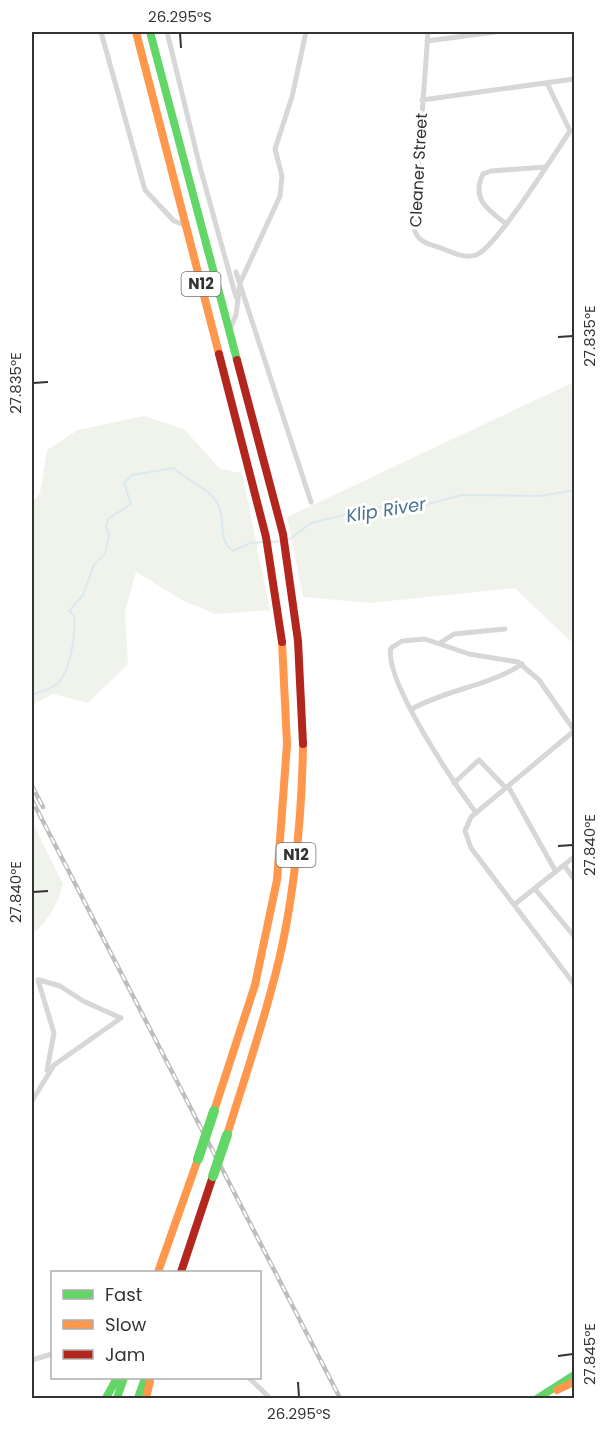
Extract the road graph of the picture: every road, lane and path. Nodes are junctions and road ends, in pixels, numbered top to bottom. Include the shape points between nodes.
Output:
1 (101, 32) edge
2 (136, 32) edge
3 (150, 32) edge
4 (167, 32) edge
5 (306, 32) edge
6 (428, 32) edge
7 (495, 32) edge
8 (427, 41) junction
9 (574, 79) edge
10 (547, 83) junction
11 (422, 100) junction
12 (546, 167) junction
13 (505, 223) junction
14 (186, 225) junction
15 (236, 272) dead end
16 (240, 283) junction
17 (238, 301) junction
18 (229, 330) junction
19 (311, 502) dead end
20 (505, 629) dead end
21 (440, 643) junction
22 (522, 664) junction
23 (412, 709) junction
24 (574, 730) edge
25 (454, 783) junction
26 (507, 787) junction
27 (476, 813) junction
28 (574, 856) edge
29 (564, 865) junction
30 (556, 872) junction
31 (574, 879) edge
32 (535, 889) junction
33 (514, 904) junction
34 (574, 936) edge
35 (574, 984) edge
36 (46, 1074) junction
37 (32, 1101) edge
38 (158, 1271) edge
39 (180, 1271) edge
40 (51, 1354) edge
41 (32, 1360) edge
42 (574, 1375) edge
43 (116, 1379) edge
44 (123, 1379) edge
45 (144, 1379) edge
46 (151, 1379) edge
47 (251, 1379) edge
48 (574, 1382) edge
49 (553, 1390) junction
50 (106, 1398) edge
51 (117, 1398) edge
52 (138, 1398) edge
53 (146, 1398) edge
54 (270, 1398) edge
55 (538, 1398) edge

1 - 14 street via 145,190 174,221
2 - 14 main road, N12
3 - 18 main road, N12
4 - 17 street
5 - 16 street via 292,97 275,149 282,176 280,196
6 - 8 street, Cleaner Street
7 - 8 street
8 - 11 street, Cleaner Street
9 - 10 street
10 - 11 street
10 - 12 street, Cleaner Street via 570,131
11 - 13 street, Cleaner Street via 415,235 426,243 473,256 484,250
12 - 13 street, Cleaner Street
12 - 13 street via 483,174 478,189 482,204
14 - 38 main road, N12, bridge via 272,570 282,639 286,778 281,855 255,985
15 - 16 street
16 - 17 street
16 - 19 street
17 - 18 street
18 - 39 main road, N12, bridge via 289,567 303,712 302,793 273,985
20 - 21 street via 454,634
21 - 22 street via 469,654
21 - 23 street via 414,639 391,648 391,660
22 - 23 street via 506,674 441,694
22 - 24 street via 547,689
23 - 25 street
24 - 26 street
25 - 26 street via 479,760
25 - 27 street
26 - 27 street
26 - 30 street
27 - 33 street via 466,827 467,842
28 - 29 street
29 - 30 street
29 - 31 street
30 - 32 street
32 - 33 street
32 - 34 street
33 - 35 street
36 - 36 street via 121,1018 60,986 38,980 54,1033
36 - 37 street
40 - 41 street
42 - 49 main road
43 - 50 main road
44 - 51 main road
45 - 52 main road
46 - 53 main road
47 - 54 street
48 - 49 main road
49 - 55 main road

